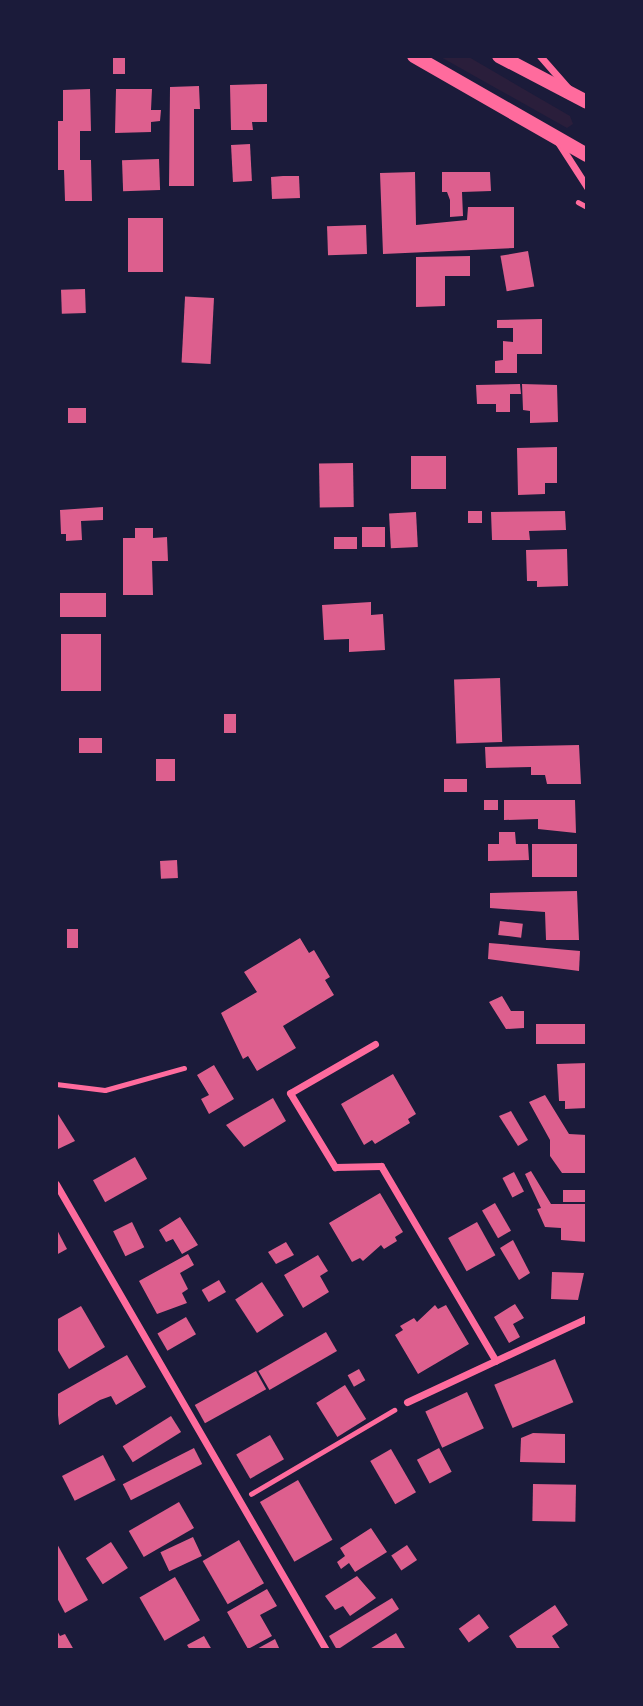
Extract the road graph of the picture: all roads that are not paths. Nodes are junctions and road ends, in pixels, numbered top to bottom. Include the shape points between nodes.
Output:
1 (414, 56) edge
2 (499, 56) edge
3 (540, 56) edge
4 (581, 99) edge
5 (555, 139) junction
6 (587, 155) edge
7 (587, 187) edge
8 (375, 1044) dead end
9 (184, 1068) dead end
10 (56, 1084) edge
11 (56, 1184) edge
12 (587, 1318) edge
13 (496, 1361) junction
14 (407, 1402) road end
15 (326, 1650) edge

1 - 5 main road
2 - 4 main road
3 - 4 street
5 - 6 main road
5 - 7 street
8 - 13 street via 290,1093 335,1167 381,1166
9 - 10 lane via 105,1090
11 - 15 street
12 - 13 street
13 - 14 street

